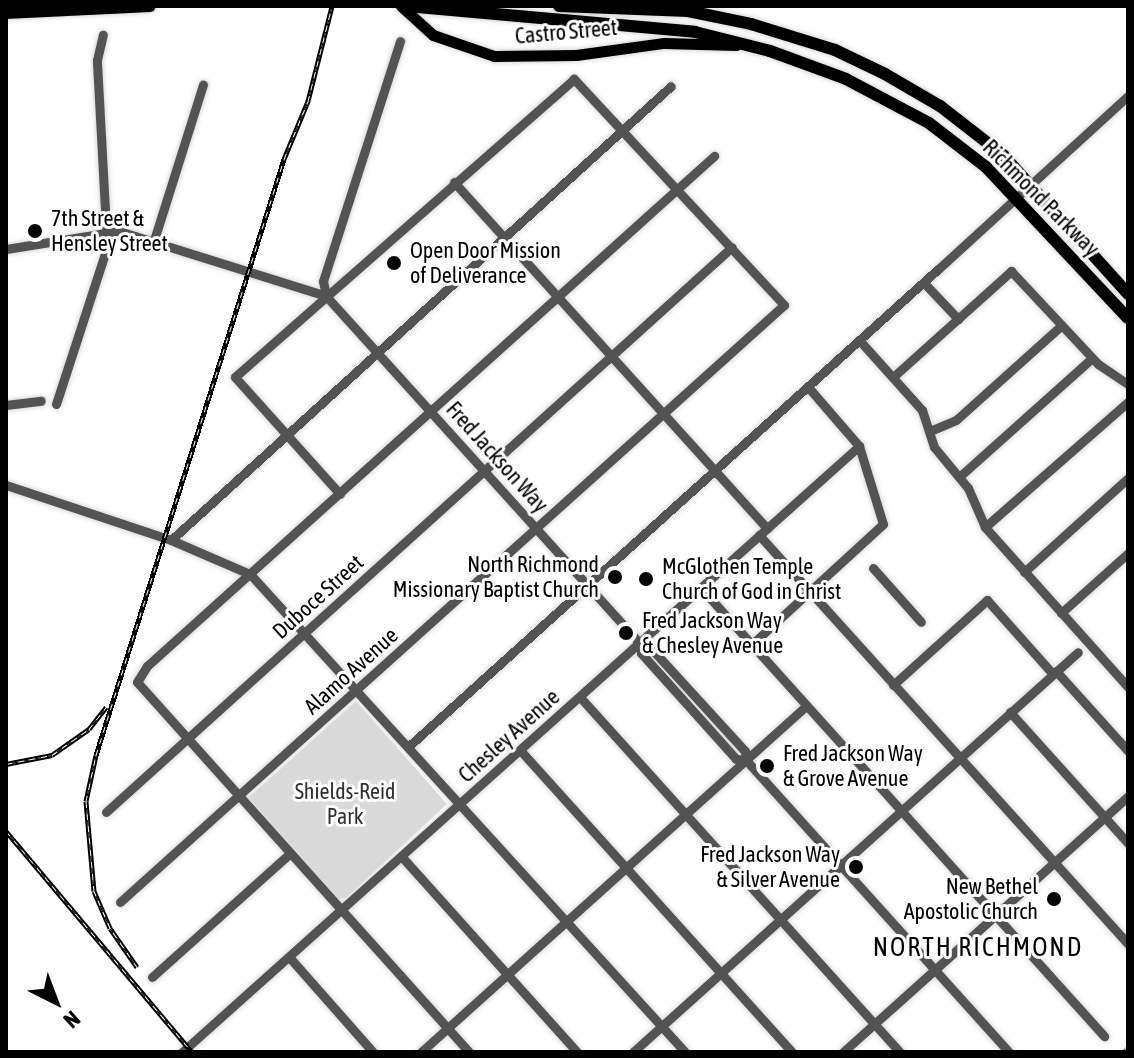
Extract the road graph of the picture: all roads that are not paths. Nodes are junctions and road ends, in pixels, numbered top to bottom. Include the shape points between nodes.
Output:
1 (150, 6) edge
2 (403, 6) edge
3 (559, 6) edge
4 (660, 6) edge
5 (688, 11) junction
6 (6, 13) edge
7 (103, 35) dead end
8 (400, 41) dead end
9 (749, 46) junction
10 (203, 85) dead end
11 (671, 86) dead end
12 (1128, 96) edge
13 (625, 129) junction
14 (714, 156) dead end
15 (454, 182) junction
16 (1031, 186) junction
17 (678, 189) junction
18 (1018, 198) junction
19 (106, 231) junction
20 (504, 237) junction
21 (154, 240) junction
22 (732, 247) junction
23 (6, 249) edge
24 (937, 270) junction
25 (926, 285) junction
26 (917, 291) junction
27 (1128, 294) edge
28 (326, 296) junction
29 (559, 297) junction
30 (1128, 318) edge
31 (958, 319) junction
32 (1062, 325) junction
33 (860, 341) junction
34 (378, 352) junction
35 (612, 356) junction
36 (1092, 358) junction
37 (893, 377) junction
38 (1128, 384) edge
39 (808, 387) junction
40 (41, 401) dead end
41 (1128, 402) edge
42 (56, 404) dead end
43 (6, 405) edge
44 (431, 411) junction
45 (663, 414) junction
46 (930, 431) junction
47 (287, 434) junction
48 (859, 446) junction
49 (485, 470) junction
50 (714, 470) junction
51 (959, 477) junction
52 (1128, 478) edge
53 (6, 485) edge
54 (340, 494) junction
55 (537, 527) junction
56 (985, 527) junction
57 (763, 532) junction
58 (171, 540) junction
59 (1128, 553) edge
60 (873, 568) dead end
61 (1024, 572) junction
62 (250, 574) junction
63 (587, 584) junction
64 (701, 588) junction
65 (810, 593) junction
66 (1061, 613) junction
67 (921, 622) dead end
68 (307, 631) junction
69 (640, 643) junction
70 (751, 645) junction
71 (1078, 652) dead end
72 (1054, 672) junction
73 (893, 685) junction
74 (1128, 687) edge
75 (358, 689) junction
76 (580, 697) junction
77 (806, 706) junction
78 (1010, 712) junction
79 (186, 740) junction
80 (409, 746) junction
81 (520, 750) junction
82 (1128, 751) edge
83 (959, 758) junction
84 (746, 760) junction
85 (1128, 796) edge
86 (236, 798) junction
87 (461, 804) junction
88 (901, 811) junction
89 (106, 812) dead end
90 (686, 814) junction
91 (1105, 817) junction
92 (1128, 843) edge
93 (288, 855) junction
94 (402, 857) junction
95 (1054, 863) junction
96 (840, 865) junction
97 (626, 868) junction
98 (120, 902) dead end
99 (343, 911) junction
100 (996, 916) junction
101 (781, 919) junction
102 (567, 921) junction
103 (1128, 944) edge
104 (290, 958) junction
105 (935, 969) junction
106 (721, 973) junction
107 (507, 974) junction
108 (152, 977) dead end
109 (874, 1024) junction
110 (662, 1027) junction
111 (448, 1028) junction
112 (1104, 1036) dead end
113 (182, 1052) edge
114 (373, 1052) edge
115 (421, 1052) edge
116 (469, 1052) edge
117 (577, 1052) edge
118 (633, 1052) edge
119 (685, 1052) edge
120 (792, 1052) edge
121 (843, 1052) edge
122 (900, 1052) edge
123 (1009, 1052) edge

1 - 6 highway
2 - 9 highway, Richmond Parkway via 695,32
2 - 9 main road, Castro Street via 433,35 494,56 576,55 664,43
3 - 5 highway, Richmond Parkway
4 - 5 main road
5 - 16 highway, Richmond Parkway via 783,32 885,74 965,124
7 - 19 street via 97,60
8 - 28 street via 323,281
9 - 18 highway, Richmond Parkway via 813,65 908,110 955,142
10 - 21 street
11 - 13 street
12 - 16 street
13 - 15 street via 574,79
13 - 17 street
13 - 20 street
14 - 17 street
15 - 20 street
15 - 28 street
16 - 18 street
16 - 27 highway, Richmond Parkway
17 - 22 street
17 - 29 street
18 - 24 street
18 - 30 highway, Richmond Parkway
19 - 21 street
19 - 23 street
19 - 42 street via 107,247
20 - 29 street
20 - 34 street
21 - 28 street
22 - 35 street, Duboce Street
22 - 45 street, Alamo Avenue via 784,305
24 - 25 street
24 - 26 street
25 - 26 street
25 - 31 street
26 - 33 street
28 - 34 street, Fred Jackson Way
28 - 47 street via 235,377
29 - 35 street
29 - 44 street
31 - 32 street via 1011,271
31 - 37 street
32 - 36 street
32 - 46 street via 956,420
33 - 37 street
33 - 39 street
34 - 44 street, Fred Jackson Way
34 - 47 street
35 - 45 street
35 - 49 street, Duboce Street
36 - 38 street
36 - 51 street
37 - 46 street via 922,410
39 - 48 street
39 - 50 street
40 - 43 street
41 - 56 street
44 - 49 street, Fred Jackson Way
44 - 54 street
45 - 50 street
45 - 55 street, Alamo Avenue
46 - 51 street via 934,447
47 - 54 street
47 - 58 street
48 - 57 street, Chesley Avenue
48 - 65 street via 883,524
49 - 55 street, Fred Jackson Way
49 - 68 street, Duboce Street
50 - 57 street
50 - 63 street
51 - 56 street
52 - 61 street
53 - 58 street
54 - 62 street
55 - 63 street, Fred Jackson Way
55 - 75 street, Alamo Avenue
56 - 61 street
57 - 64 street, Chesley Avenue
57 - 65 street
58 - 62 street
59 - 66 street
60 - 67 street
61 - 66 street
62 - 68 street
62 - 79 street via 147,666 137,682
63 - 69 street, Fred Jackson Way
63 - 80 street
64 - 69 street, Chesley Avenue
64 - 70 street
65 - 70 street
65 - 73 street
66 - 74 street
68 - 75 street
68 - 79 street, Duboce Street
69 - 76 street, Chesley Avenue
69 - 84 street, Fred Jackson Way via 649,646 745,751
70 - 77 street
71 - 72 street
72 - 73 street via 987,600
72 - 78 street
72 - 82 street
73 - 83 street
75 - 80 street
75 - 86 street, Alamo Avenue
76 - 81 street, Chesley Avenue
76 - 90 street
77 - 84 street
77 - 88 street
78 - 83 street
78 - 91 street
79 - 86 street
79 - 89 street, Duboce Street
80 - 87 street
81 - 87 street, Chesley Avenue
81 - 97 street
83 - 88 street
83 - 95 street
84 - 90 street
84 - 96 street, Fred Jackson Way
85 - 91 street
86 - 93 street
86 - 98 street, Alamo Avenue
87 - 94 street, Chesley Avenue
87 - 102 street
88 - 96 street
88 - 100 street
90 - 97 street
90 - 101 street
91 - 92 street
91 - 95 street
93 - 99 street
93 - 108 street
94 - 99 street, Chesley Avenue
94 - 107 street
95 - 100 street
95 - 103 street
96 - 101 street
96 - 105 street, Fred Jackson Way
97 - 102 street
97 - 106 street
99 - 104 street, Chesley Avenue
99 - 111 street
100 - 105 street
100 - 112 street
101 - 106 street
101 - 109 street
102 - 107 street
102 - 110 street
104 - 113 street, Chesley Avenue
104 - 114 street
105 - 109 street
105 - 123 street, Fred Jackson Way
106 - 110 street
106 - 120 street
107 - 111 street
107 - 117 street
109 - 121 street
109 - 122 street
110 - 118 street
110 - 119 street
111 - 115 street
111 - 116 street

